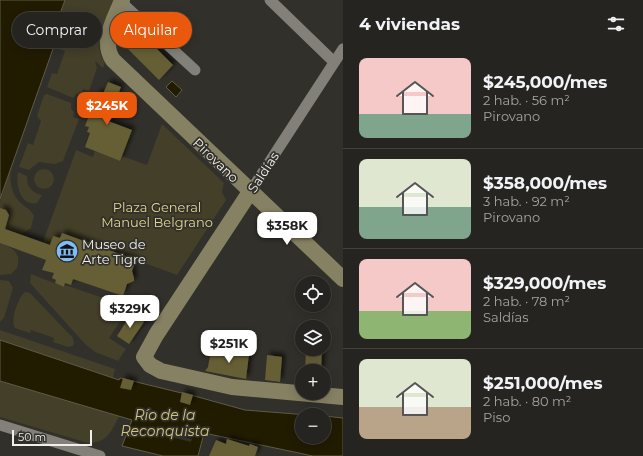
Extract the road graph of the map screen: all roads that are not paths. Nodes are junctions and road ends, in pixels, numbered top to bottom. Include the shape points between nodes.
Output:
1 (270, 0) edge
2 (121, 1) edge
3 (343, 49) edge
4 (334, 62) junction
5 (195, 70) dead end
6 (250, 192) junction
7 (343, 279) edge
8 (343, 397) edge
9 (0, 425) edge
10 (100, 456) edge

1 - 4 street
2 - 5 street
2 - 6 street, Pirovano via 107,42 109,55
3 - 4 street, Saldías
4 - 6 street, Saldías
6 - 7 street, Pirovano
6 - 8 street, Saldías via 144,357 150,365 161,371 232,387
9 - 10 street

